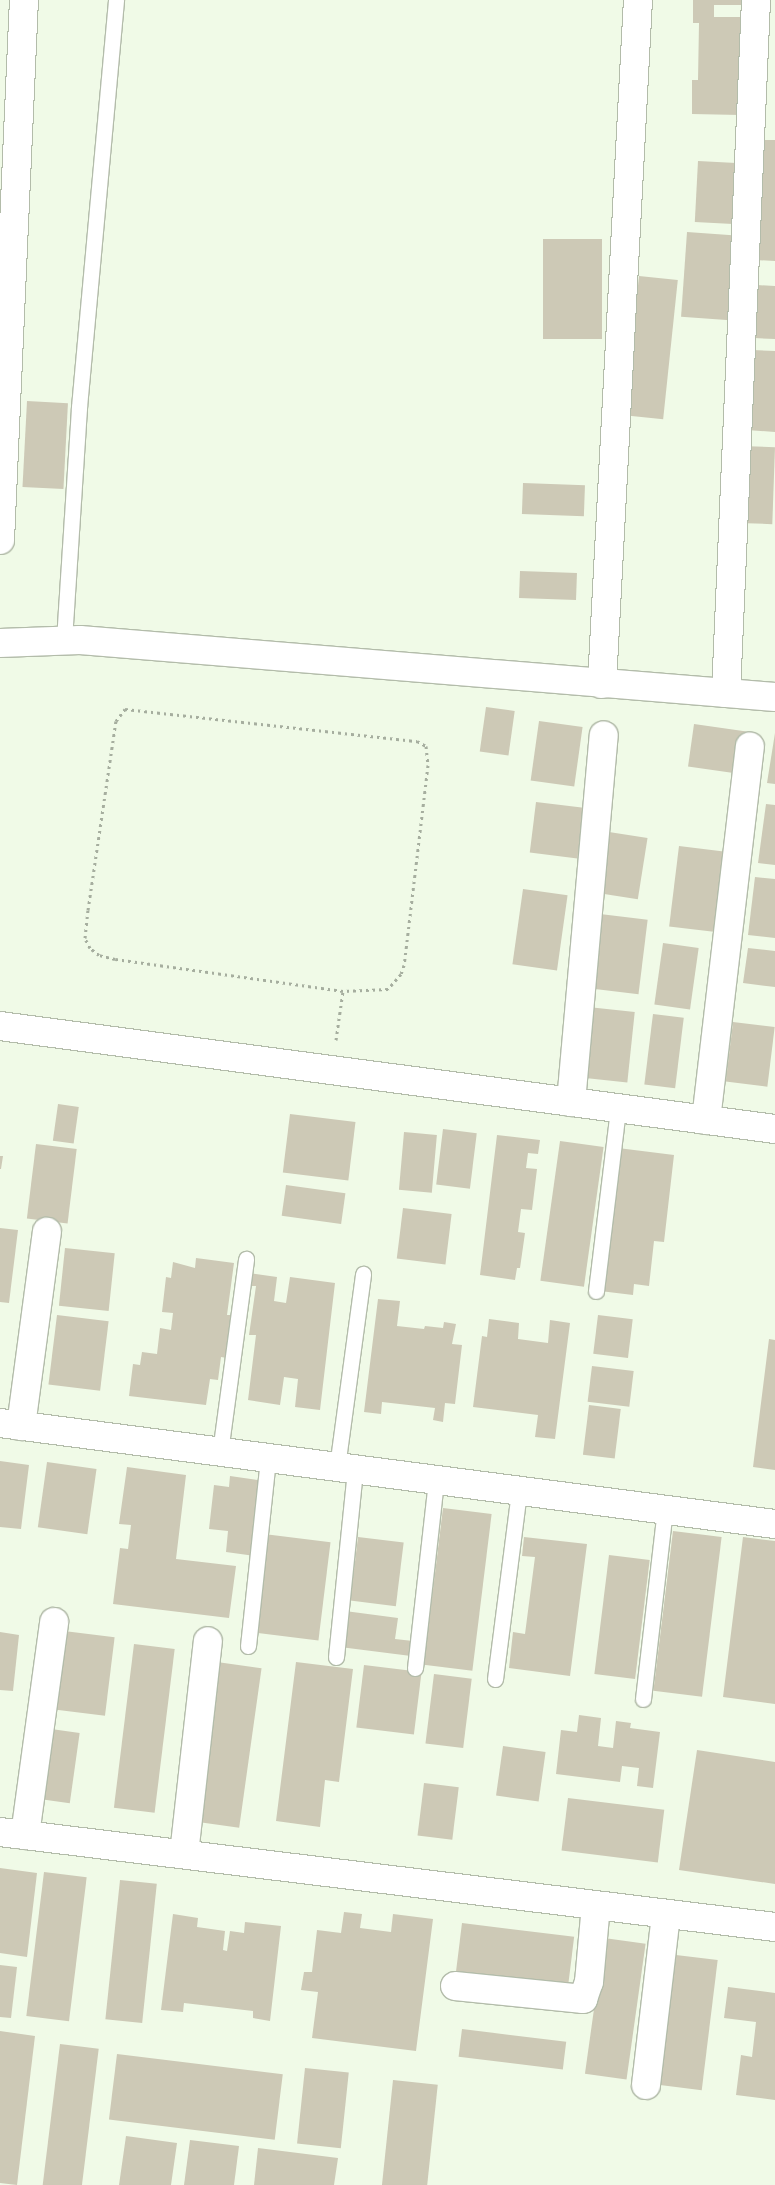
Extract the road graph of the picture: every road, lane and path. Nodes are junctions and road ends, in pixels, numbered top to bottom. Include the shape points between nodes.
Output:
1 (24, 0) edge
2 (116, 0) edge
3 (638, 0) edge
4 (756, 0) edge
5 (0, 540) edge
6 (64, 640) junction
7 (0, 643) edge
8 (602, 684) junction
9 (726, 693) junction
10 (775, 697) edge
11 (604, 735) dead end
12 (750, 747) dead end
13 (343, 991) junction
14 (0, 1026) edge
15 (331, 1070) junction
16 (571, 1102) junction
17 (618, 1108) junction
18 (706, 1120) junction
19 (775, 1129) edge
20 (47, 1232) dead end
21 (246, 1259) dead end
22 (363, 1274) dead end
23 (596, 1291) dead end
24 (11, 1424) edge
25 (220, 1452) junction
26 (268, 1458) junction
27 (346, 1468) junction
28 (436, 1480) junction
29 (519, 1491) junction
30 (665, 1510) junction
31 (775, 1524) edge
32 (54, 1622) dead end
33 (208, 1641) dead end
34 (248, 1646) dead end
35 (336, 1658) dead end
36 (416, 1668) dead end
37 (495, 1678) dead end
38 (644, 1699) dead end
39 (12, 1833) edge
40 (184, 1854) junction
41 (596, 1905) junction
42 (666, 1914) junction
43 (775, 1927) edge
44 (455, 1986) dead end
45 (646, 2085) dead end

1 - 5 street
2 - 6 lane via 79,407
3 - 8 street
4 - 9 street
6 - 7 street
6 - 8 street
8 - 9 street
9 - 10 street
11 - 16 street
12 - 18 street
13 - 13 path via 115,960 90,948 85,938 88,910 116,721 120,712 131,709 416,741 426,746 428,765 401,974 388,989
13 - 15 path
14 - 15 street
15 - 16 street
16 - 17 street
17 - 18 street
17 - 23 lane
18 - 19 street
20 - 24 street
21 - 25 lane
22 - 27 lane
24 - 25 street
25 - 26 street
26 - 27 street
26 - 34 lane
27 - 28 street
27 - 35 lane
28 - 29 street
28 - 36 lane
29 - 30 street
29 - 37 lane
30 - 31 street
30 - 38 lane
32 - 39 street
33 - 40 street
39 - 40 street
40 - 41 street
41 - 42 street
41 - 44 street via 589,1982 583,1999
42 - 43 street
42 - 45 street

